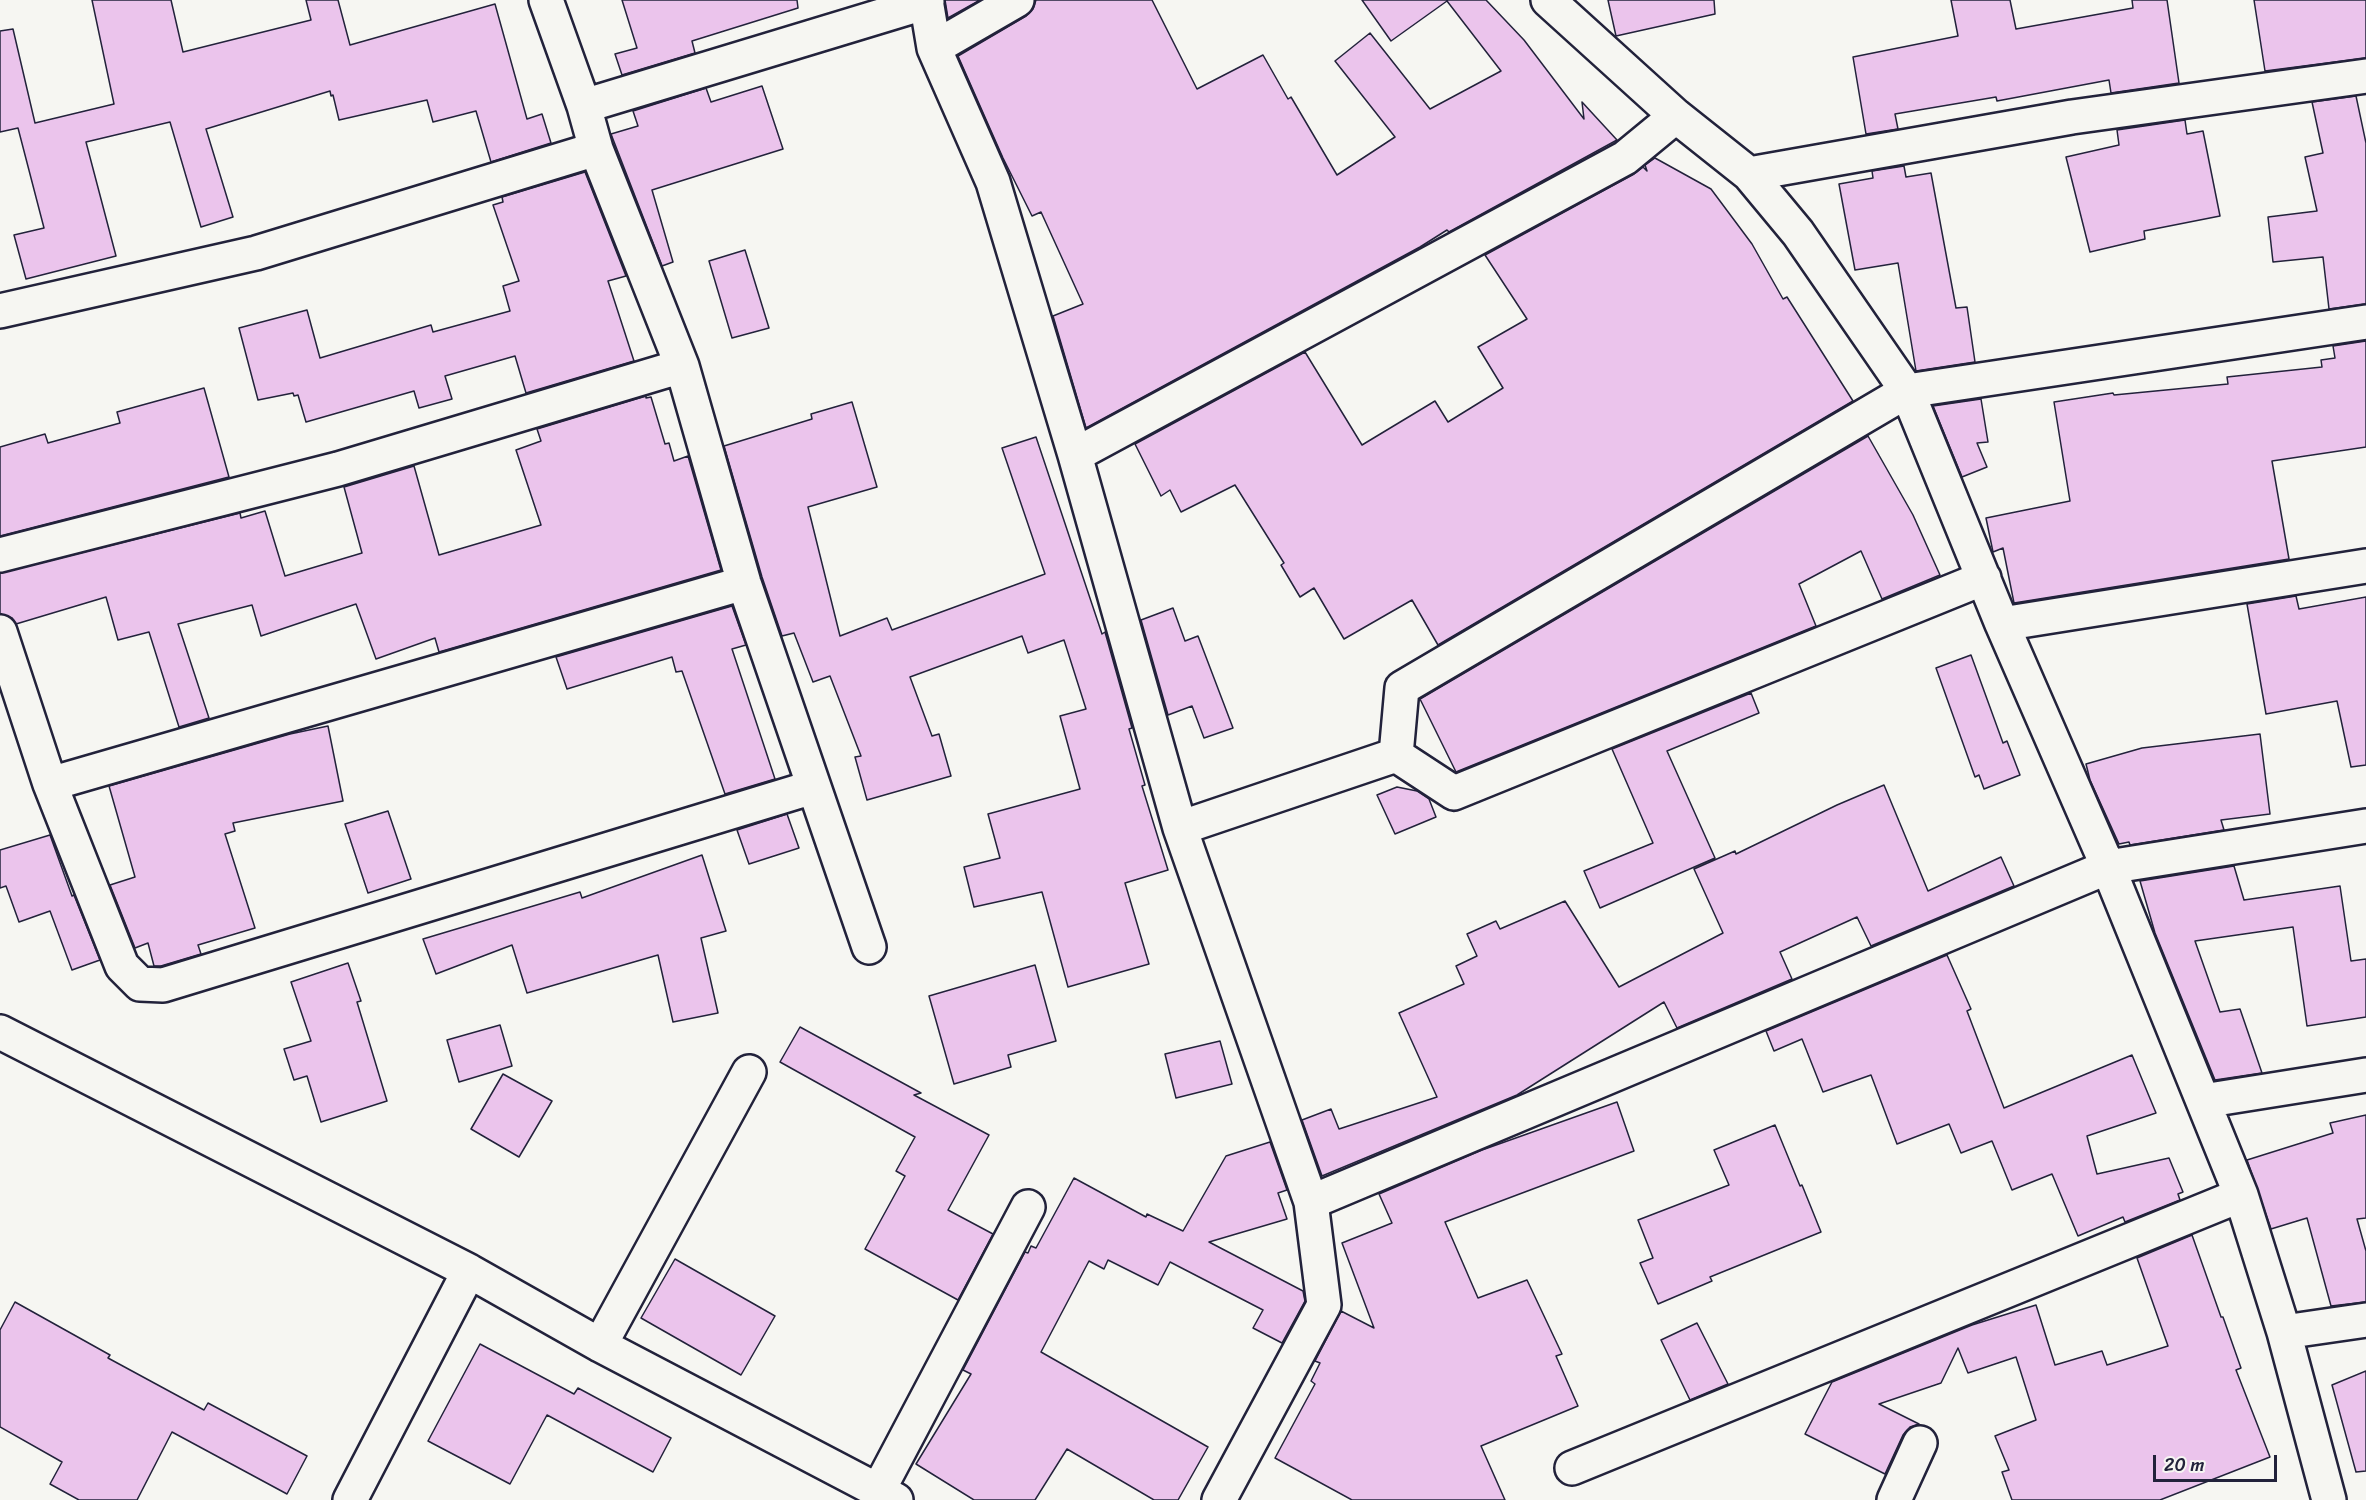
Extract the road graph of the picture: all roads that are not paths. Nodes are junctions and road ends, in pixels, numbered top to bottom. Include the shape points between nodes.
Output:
1 (546, 0) edge
2 (1017, 0) edge
3 (1548, 0) edge
4 (926, 1) edge
5 (934, 48) junction
6 (2366, 76) edge
7 (585, 106) junction
8 (1676, 117) junction
9 (596, 149) junction
10 (1749, 174) junction
11 (0, 311) edge
12 (2366, 322) edge
13 (682, 366) junction
14 (1907, 391) junction
15 (1075, 455) junction
16 (0, 555) edge
17 (2366, 566) edge
18 (1984, 578) junction
19 (744, 583) junction
20 (2002, 624) junction
21 (0, 632) edge
22 (1396, 755) junction
23 (50, 784) junction
24 (813, 787) junction
25 (2366, 826) edge
26 (1180, 828) junction
27 (2108, 867) junction
28 (869, 947) dead end
29 (0, 1032) edge
30 (749, 1072) dead end
31 (2366, 1075) edge
32 (2203, 1101) junction
33 (2241, 1195) junction
34 (1311, 1202) junction
35 (1028, 1207) dead end
36 (469, 1271) junction
37 (2366, 1320) edge
38 (2284, 1332) junction
39 (600, 1345) junction
40 (1920, 1443) dead end
41 (1572, 1468) dead end
42 (887, 1495) edge
43 (350, 1500) edge
44 (1219, 1500) edge
45 (1894, 1500) edge
46 (2329, 1500) edge

1 - 7 street
2 - 5 street
3 - 8 street
4 - 5 street
4 - 7 street
5 - 15 street via 993,182
6 - 10 street via 2073,117
7 - 9 street
8 - 10 street
8 - 15 street via 1625,158
9 - 11 street via 256,253
9 - 13 street
10 - 14 street via 1798,233
12 - 14 street
13 - 16 street via 338,469
13 - 19 street
14 - 18 street
14 - 22 street via 1402,688
15 - 26 street
17 - 20 street
18 - 20 street
18 - 22 street via 1454,793
19 - 23 street
19 - 24 street
20 - 27 street
21 - 23 street
22 - 26 street
23 - 24 street via 122,966 140,984 163,985
24 - 28 street
25 - 27 street
26 - 34 street
27 - 32 street
27 - 34 street
29 - 36 street
30 - 39 street
31 - 32 street
32 - 33 street
33 - 38 street
33 - 41 street
34 - 44 street via 1324,1305
35 - 42 street
36 - 39 street
36 - 43 street
37 - 38 street
38 - 46 street
39 - 42 street
40 - 45 street

